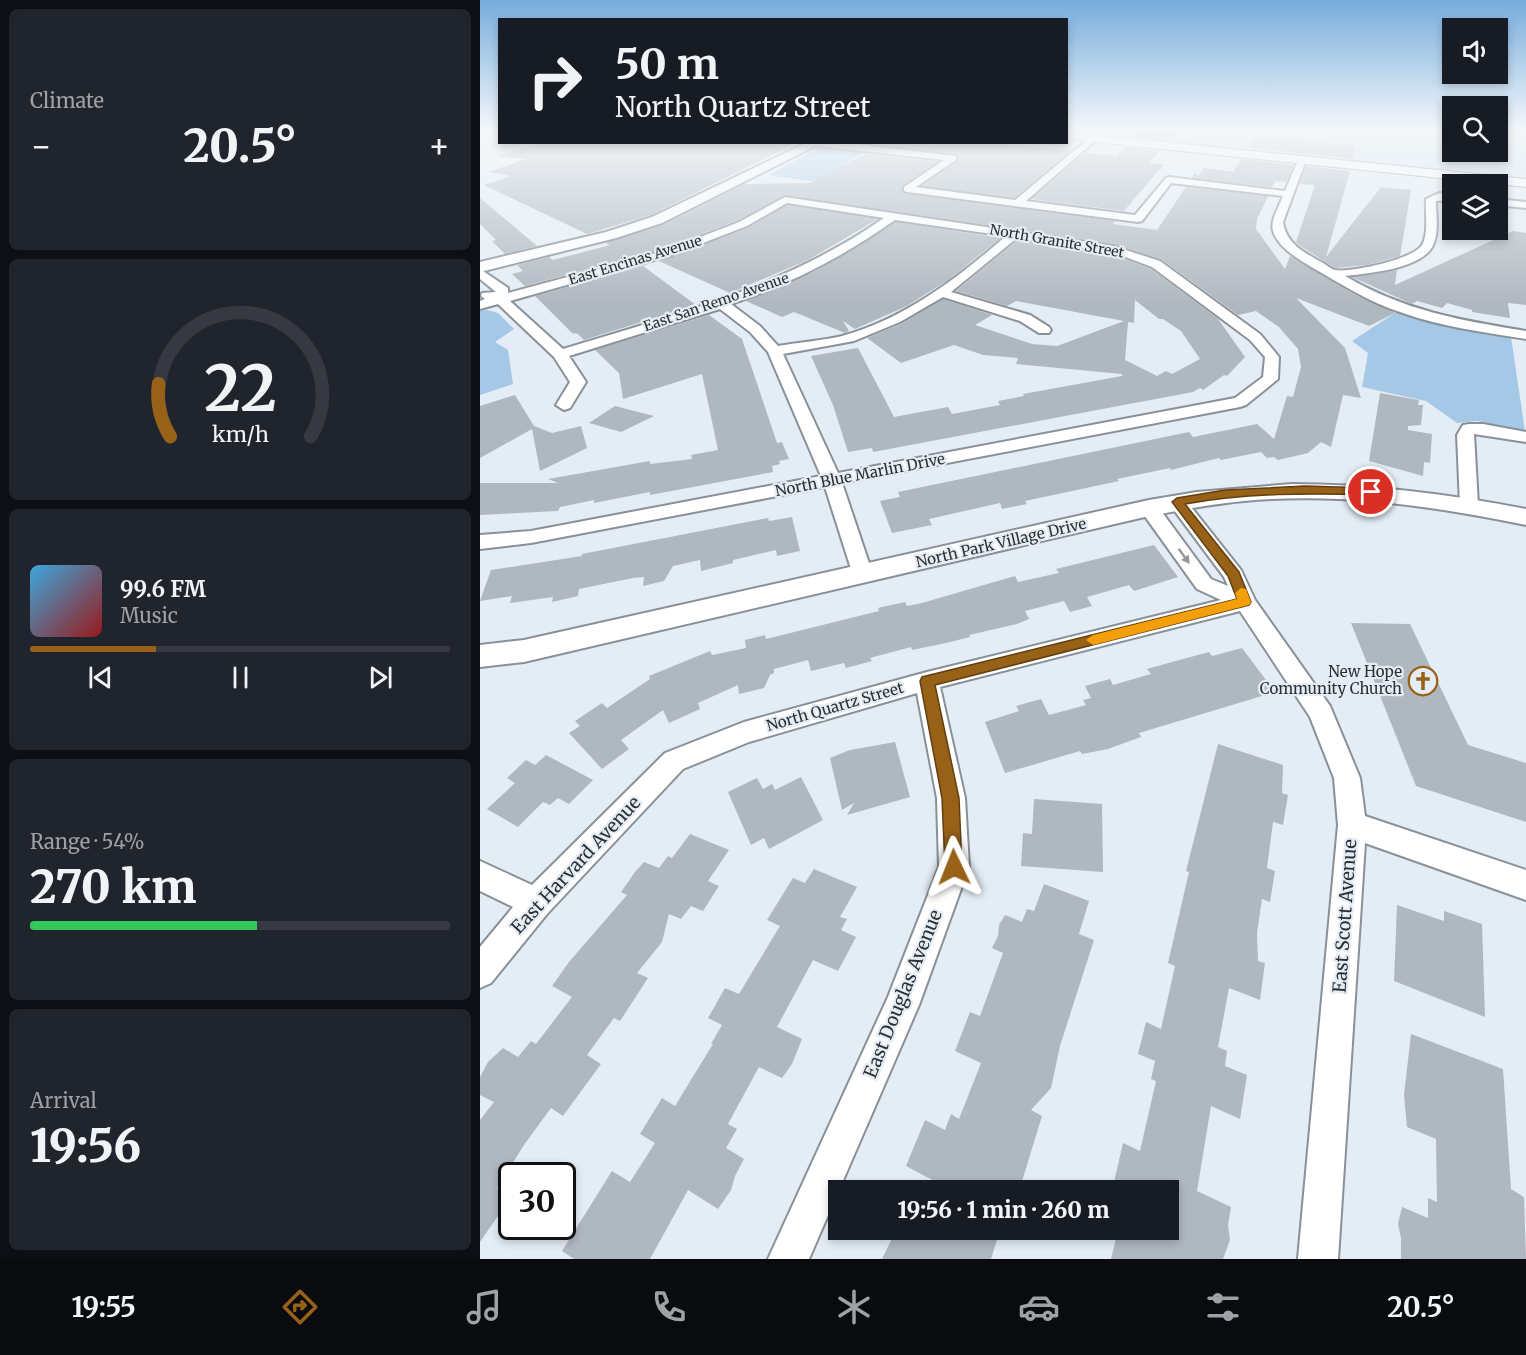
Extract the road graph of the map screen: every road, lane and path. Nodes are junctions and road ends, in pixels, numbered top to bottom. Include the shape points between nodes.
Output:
1 (721, 189) edge
2 (907, 189) edge
3 (1034, 189) edge
4 (1162, 189) edge
5 (1243, 189) edge
6 (1289, 189) edge
7 (1287, 194) junction
8 (1442, 196) edge
9 (785, 200) joint
10 (1018, 203) junction
11 (1508, 203) edge
12 (1526, 205) edge
13 (895, 215) junction
14 (1016, 233) junction
15 (480, 267) edge
16 (480, 273) edge
17 (1332, 274) junction
18 (480, 293) edge
19 (942, 293) junction
20 (499, 298) junction
21 (721, 303) junction
22 (480, 305) edge
23 (1044, 330) dead end
24 (1526, 335) edge
25 (776, 351) junction
26 (560, 354) junction
27 (1240, 402) joint
28 (564, 405) dead end
29 (1526, 437) edge
30 (832, 480) junction
31 (1177, 502) junction
32 (1468, 505) junction
33 (1149, 508) junction
34 (1526, 517) edge
35 (480, 542) edge
36 (863, 575) junction
37 (1245, 602) junction
38 (480, 656) edge
39 (927, 681) junction
40 (674, 761) joint
41 (1352, 825) junction
42 (480, 875) edge
43 (1526, 885) edge
44 (536, 903) junction
45 (480, 972) edge
46 (788, 1259) edge
47 (1318, 1259) edge

1 - 15 street via 657,220 611,235
2 - 10 street
3 - 10 street
4 - 10 street via 1138,219
5 - 7 street
6 - 7 street
7 - 17 street via 1278,222 1279,233 1295,252
8 - 17 street via 1431,199 1429,244 1418,256
9 - 13 street, North Granite Street
9 - 20 street, East Encinas Avenue via 743,224 668,253
11 - 12 street
13 - 14 street, North Granite Street
13 - 21 street, East San Remo Avenue via 825,260
14 - 19 street
14 - 27 street, North Granite Street via 1138,256 1156,264 1255,337 1272,357 1270,379
16 - 20 street via 503,291
17 - 24 street via 1411,312
18 - 20 street
19 - 23 street via 1025,318
19 - 25 street via 886,324 847,338
20 - 22 street, East Encinas Avenue
20 - 26 street
21 - 25 street
21 - 26 street, East San Remo Avenue
25 - 30 street
26 - 28 street via 578,382
27 - 30 street, North Blue Marlin Drive
29 - 32 street via 1469,429 1465,435
30 - 35 street, North Blue Marlin Drive via 531,537
30 - 36 street
31 - 32 street, North Park Village Drive via 1225,494 1305,489 1371,492
31 - 33 street, North Park Village Drive
31 - 37 street, East Scott Avenue via 1234,575
32 - 34 street, North Park Village Drive
33 - 36 street, North Park Village Drive
33 -> 37 street via 1204,584
36 - 38 street, North Park Village Drive via 524,651
37 - 39 street, North Quartz Street
37 - 41 street, East Scott Avenue via 1321,713 1347,778
39 - 40 street, North Quartz Street via 744,733
39 - 46 street, East Douglas Avenue via 951,798 954,867 902,1005
40 - 44 street, East Harvard Avenue
41 - 43 street
41 - 47 street, East Scott Avenue
42 - 44 street
44 - 45 street, East Harvard Avenue

